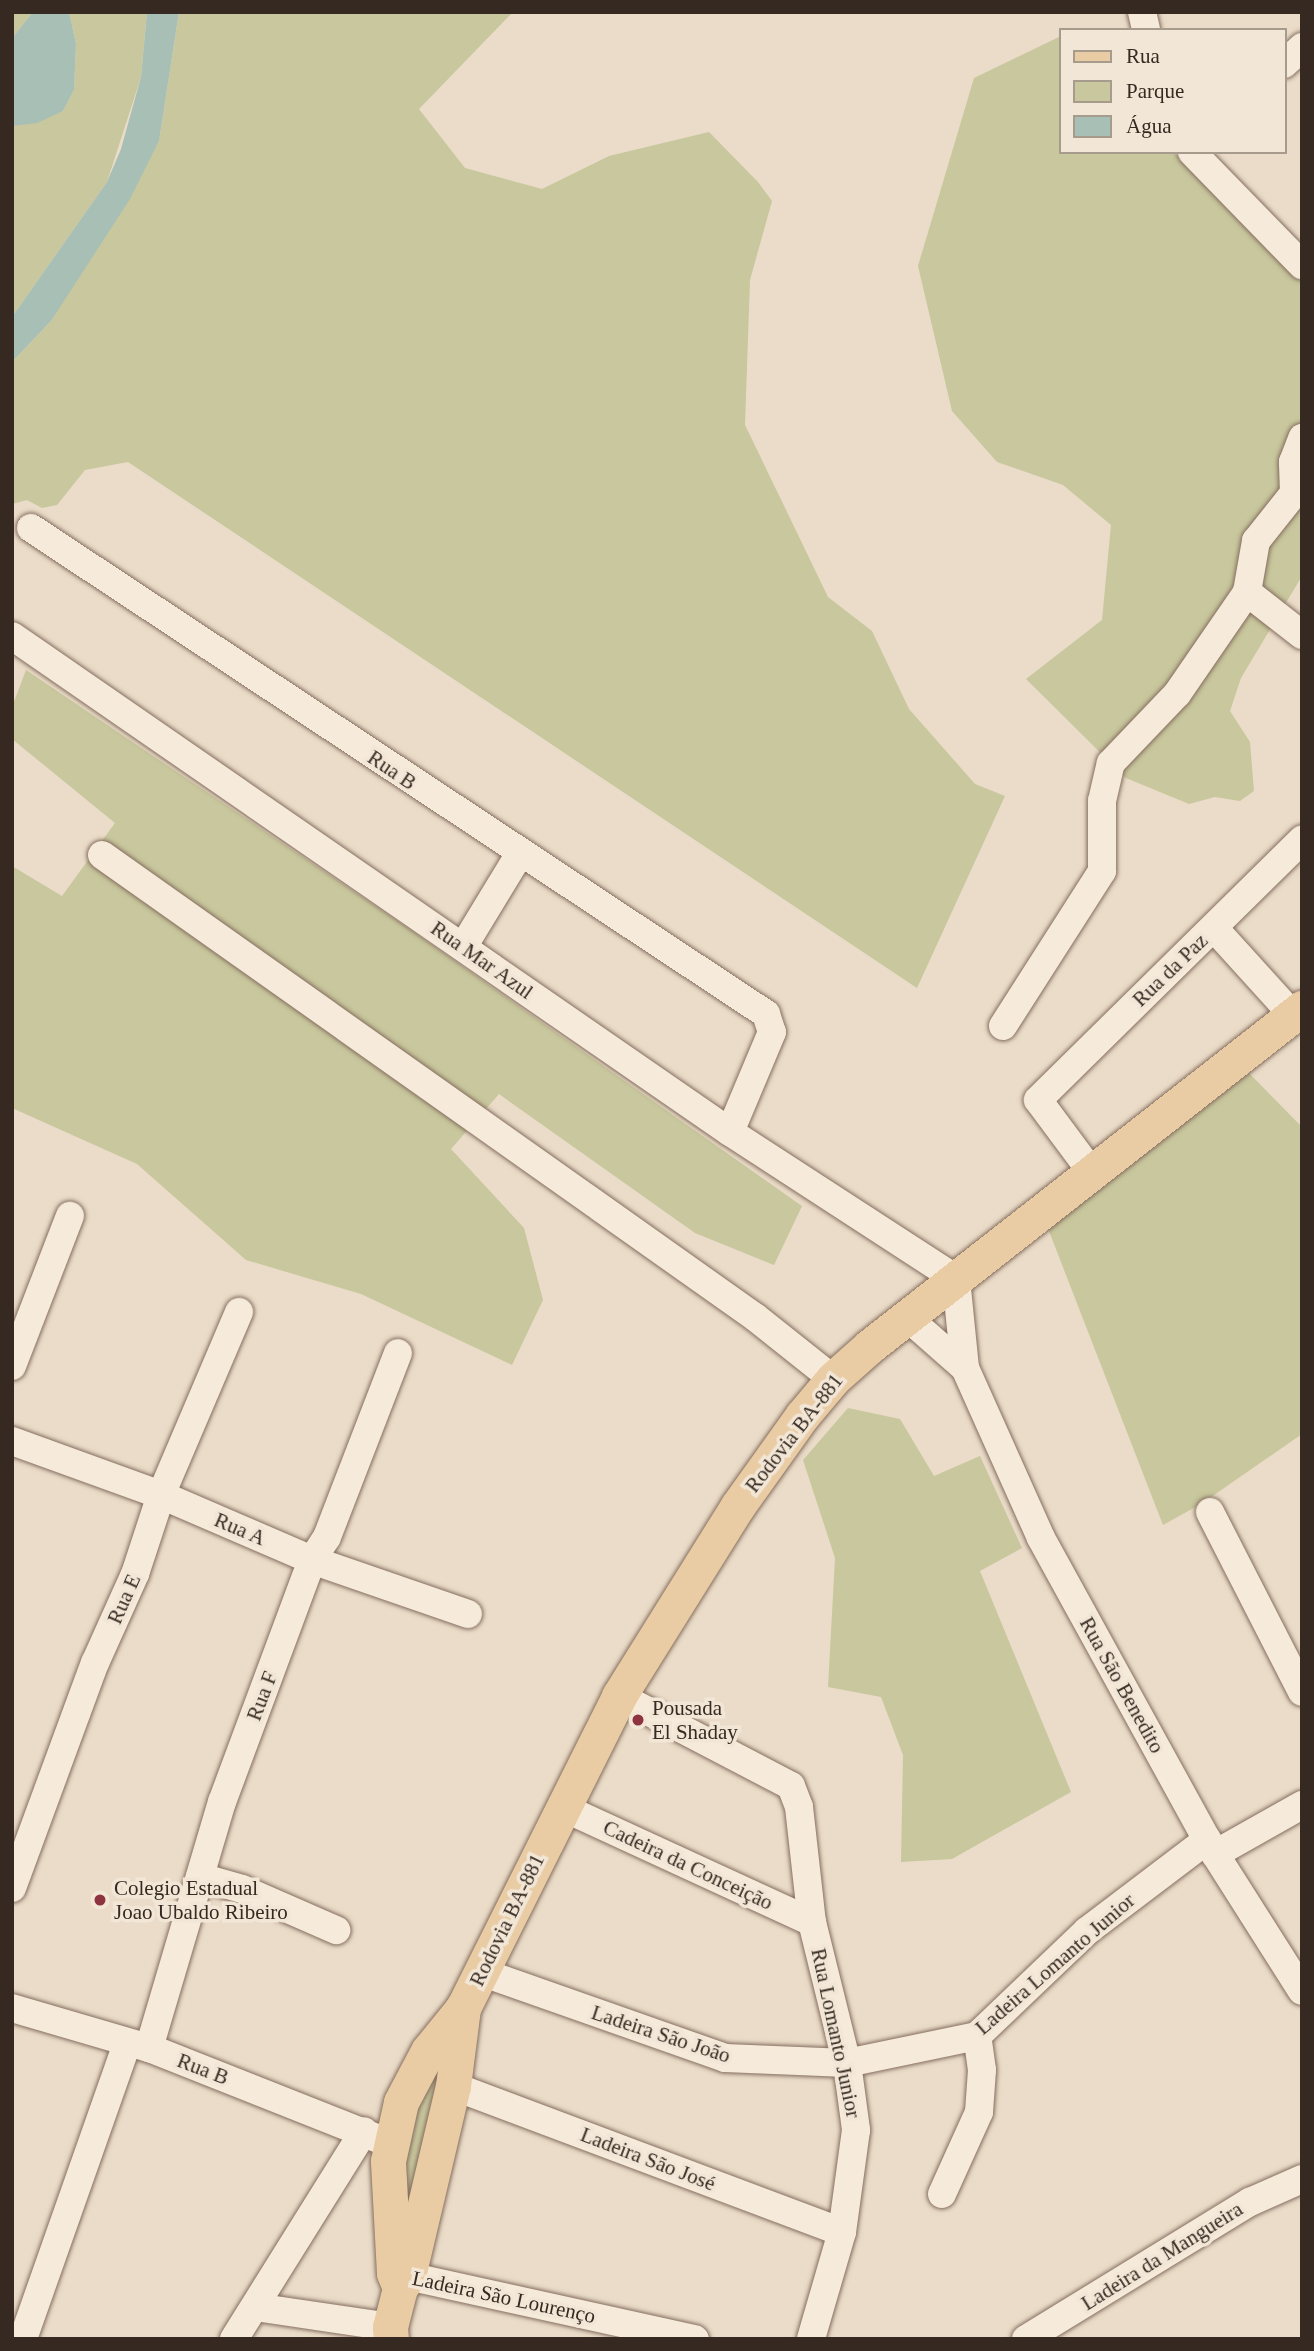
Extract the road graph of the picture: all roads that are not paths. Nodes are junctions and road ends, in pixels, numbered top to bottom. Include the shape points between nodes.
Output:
1 (1302, 47) edge
2 (1286, 62) edge
3 (1194, 154) edge
4 (1302, 265) edge
5 (1302, 438) edge
6 (31, 528) dead end
7 (1248, 592) junction
8 (1302, 635) edge
9 (12, 636) edge
10 (1302, 840) edge
11 (519, 855) junction
12 (102, 856) dead end
13 (1214, 928) junction
14 (463, 947) junction
15 (1297, 1011) edge
16 (1003, 1026) dead end
17 (730, 1132) junction
18 (1093, 1174) junction
19 (69, 1216) dead end
20 (956, 1279) junction
21 (239, 1312) dead end
22 (908, 1318) junction
23 (398, 1353) dead end
24 (12, 1366) edge
25 (965, 1368) junction
26 (833, 1379) junction
27 (12, 1441) edge
28 (161, 1495) junction
29 (1210, 1512) dead end
30 (312, 1560) junction
31 (468, 1614) dead end
32 (1302, 1692) edge
33 (619, 1696) junction
34 (1302, 1805) edge
35 (564, 1808) junction
36 (1211, 1847) junction
37 (200, 1877) junction
38 (12, 1888) edge
39 (812, 1922) junction
40 (336, 1930) dead end
41 (481, 1972) junction
42 (1302, 1991) edge
43 (12, 2008) edge
44 (463, 2008) junction
45 (976, 2036) junction
46 (138, 2045) junction
47 (846, 2063) junction
48 (453, 2086) junction
49 (377, 2136) junction
50 (1302, 2179) edge
51 (942, 2194) dead end
52 (842, 2232) junction
53 (401, 2279) junction
54 (256, 2307) junction
55 (391, 2333) edge
56 (23, 2339) edge
57 (234, 2339) edge
58 (695, 2339) edge
59 (811, 2339) edge
60 (1026, 2339) edge

1 - 2 street
3 - 4 street
5 - 7 street via 1293,462 1294,493 1256,541
6 - 11 street, Rua B
7 - 8 street
7 - 16 street via 1177,694 1111,763 1102,801 1102,871
9 - 14 street, Rua Mar Azul
10 - 13 street, Rua da Paz
11 - 14 street
11 - 17 street, Rua B via 757,1007 770,1020 772,1032
12 - 26 street via 755,1317
13 - 15 street
13 - 18 street, Rua da Paz via 1038,1100
14 - 17 street, Rua Mar Azul
15 - 18 main road, Rodovia BA-881
17 - 20 street, Rua Mar Azul
18 - 20 main road, Rodovia BA-881
19 - 24 street
20 - 22 main road, Rodovia BA-881
20 - 25 street, Rua São Benedito
21 - 28 street, Rua E
22 - 25 street, Rua São Benedito
22 - 26 main road, Rodovia BA-881
23 - 30 street, Rua F via 327,1537
25 - 36 street, Rua São Benedito via 1041,1538
26 - 33 main road, Rodovia BA-881 via 737,1507
27 - 28 street, Rua A
28 - 30 street, Rua A
28 - 38 street, Rua E via 135,1574 95,1663
29 - 32 street
30 - 31 street, Rua A
30 - 37 street, Rua F via 222,1802
33 - 35 main road, Rodovia BA-881
33 - 39 street, Rua Lomanto Junior via 790,1786 799,1807
34 - 36 street, Ladeira Lomanto Junior
35 - 39 street, Cadeira da Conceição
35 - 41 main road, Rodovia BA-881
36 - 42 street, Rua São Benedito
36 - 45 street, Ladeira Lomanto Junior via 1087,1931
37 - 40 street via 242,1889
37 - 46 street, Rua F
39 - 47 street, Rua Lomanto Junior
41 - 44 main road, Rodovia BA-881
41 - 47 street, Ladeira São João via 725,2058
43 - 46 street, Rua B
44 - 48 main road
44 - 49 main road via 436,2039
45 - 47 street, Ladeira Lomanto Junior
45 - 51 street via 982,2070 979,2112
46 - 49 street, Rua B
46 - 56 street, Rua F
47 - 52 street, Rua Lomanto Junior via 856,2130
48 - 52 street, Ladeira São José
48 - 53 main road
49 - 53 main road
49 - 54 street
50 - 60 street, Ladeira da Mangueira via 1250,2202
52 - 59 street, Rua Lomanto Junior
53 - 55 main road
53 - 58 street, Ladeira São Lourenço
54 - 55 street
54 - 57 street

